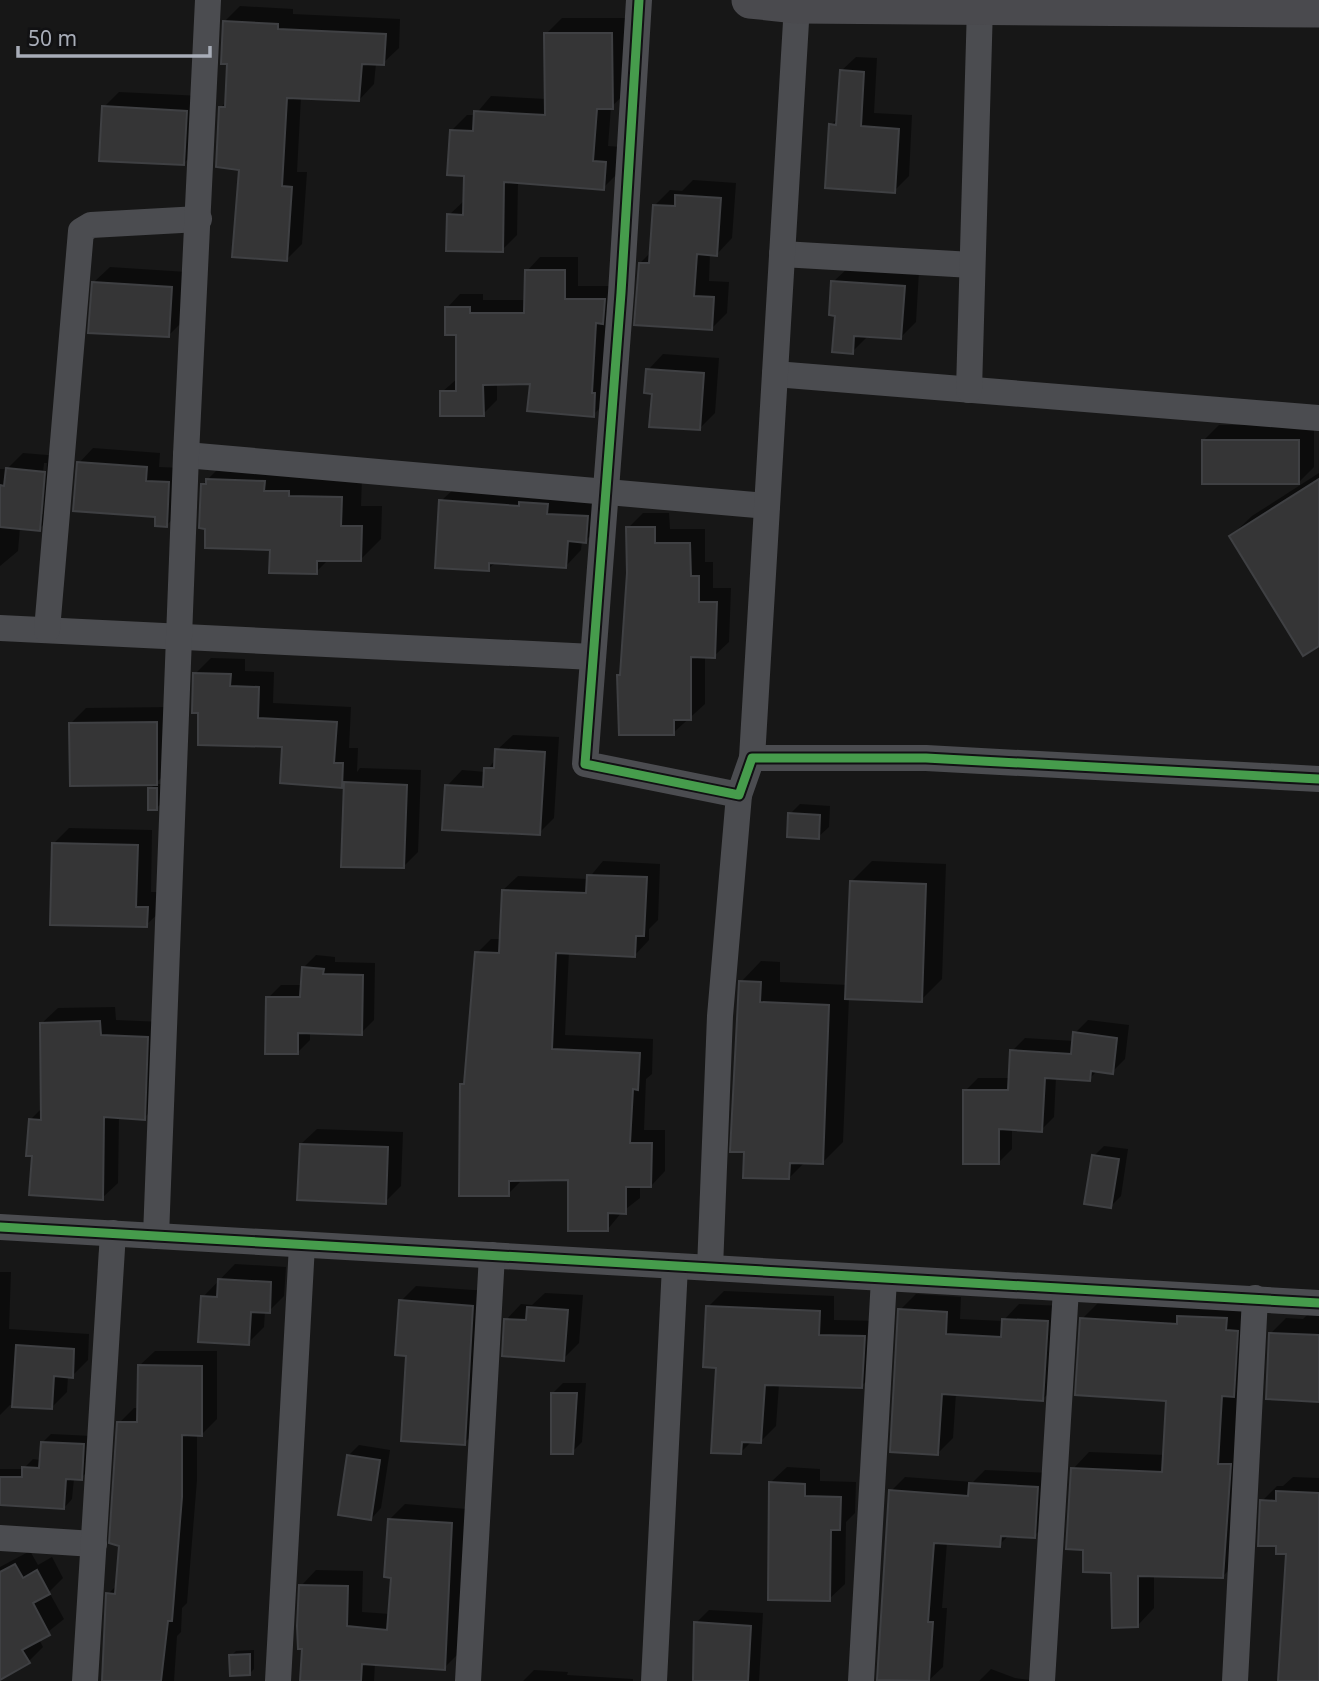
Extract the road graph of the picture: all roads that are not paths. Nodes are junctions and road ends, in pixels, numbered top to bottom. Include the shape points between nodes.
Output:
1 (208, 0) edge
2 (639, 0) edge
3 (750, 0) edge
4 (797, 5) junction
5 (979, 6) junction
6 (1319, 9) edge
7 (199, 219) junction
8 (782, 254) junction
9 (972, 265) junction
10 (775, 374) junction
11 (969, 390) junction
12 (1319, 418) edge
13 (186, 455) junction
14 (606, 492) junction
15 (767, 506) junction
16 (0, 628) edge
17 (47, 630) junction
18 (181, 636) junction
19 (593, 657) junction
20 (752, 758) junction
21 (1319, 779) edge
22 (739, 795) junction
23 (0, 1227) edge
24 (113, 1233) junction
25 (156, 1236) junction
26 (302, 1245) junction
27 (492, 1255) junction
28 (675, 1266) junction
29 (710, 1268) junction
30 (884, 1279) junction
31 (1066, 1289) junction
32 (1255, 1298) junction
33 (1319, 1303) edge
34 (0, 1538) edge
35 (94, 1544) junction
36 (85, 1681) edge
37 (278, 1681) edge
38 (468, 1681) edge
39 (654, 1681) edge
40 (861, 1681) edge
41 (1042, 1681) edge
42 (1235, 1681) edge

1 - 7 street
2 - 14 street
3 - 4 street
4 - 5 street
4 - 8 street
5 - 6 street
5 - 9 street
7 - 13 street
7 - 17 street via 91,225 81,231
8 - 9 street
8 - 10 street
9 - 11 street
10 - 11 street
10 - 15 street
11 - 12 street
13 - 14 street
13 - 18 street
14 - 15 street
14 - 19 street
15 - 20 street
16 - 17 street
17 - 18 street
18 - 19 street
18 - 25 street
19 - 22 street via 584,764
20 - 21 street via 926,758
20 - 22 street
22 - 29 street via 720,1016
23 - 24 street
24 - 25 street
24 - 35 street
25 - 26 street
26 - 27 street
26 - 37 street
27 - 28 street
27 - 38 street
28 - 29 street
28 - 39 street
29 - 30 street
30 - 31 street
30 - 40 street
31 - 32 street
31 - 41 street
32 - 33 street
32 - 42 street
34 - 35 street
35 - 36 street

